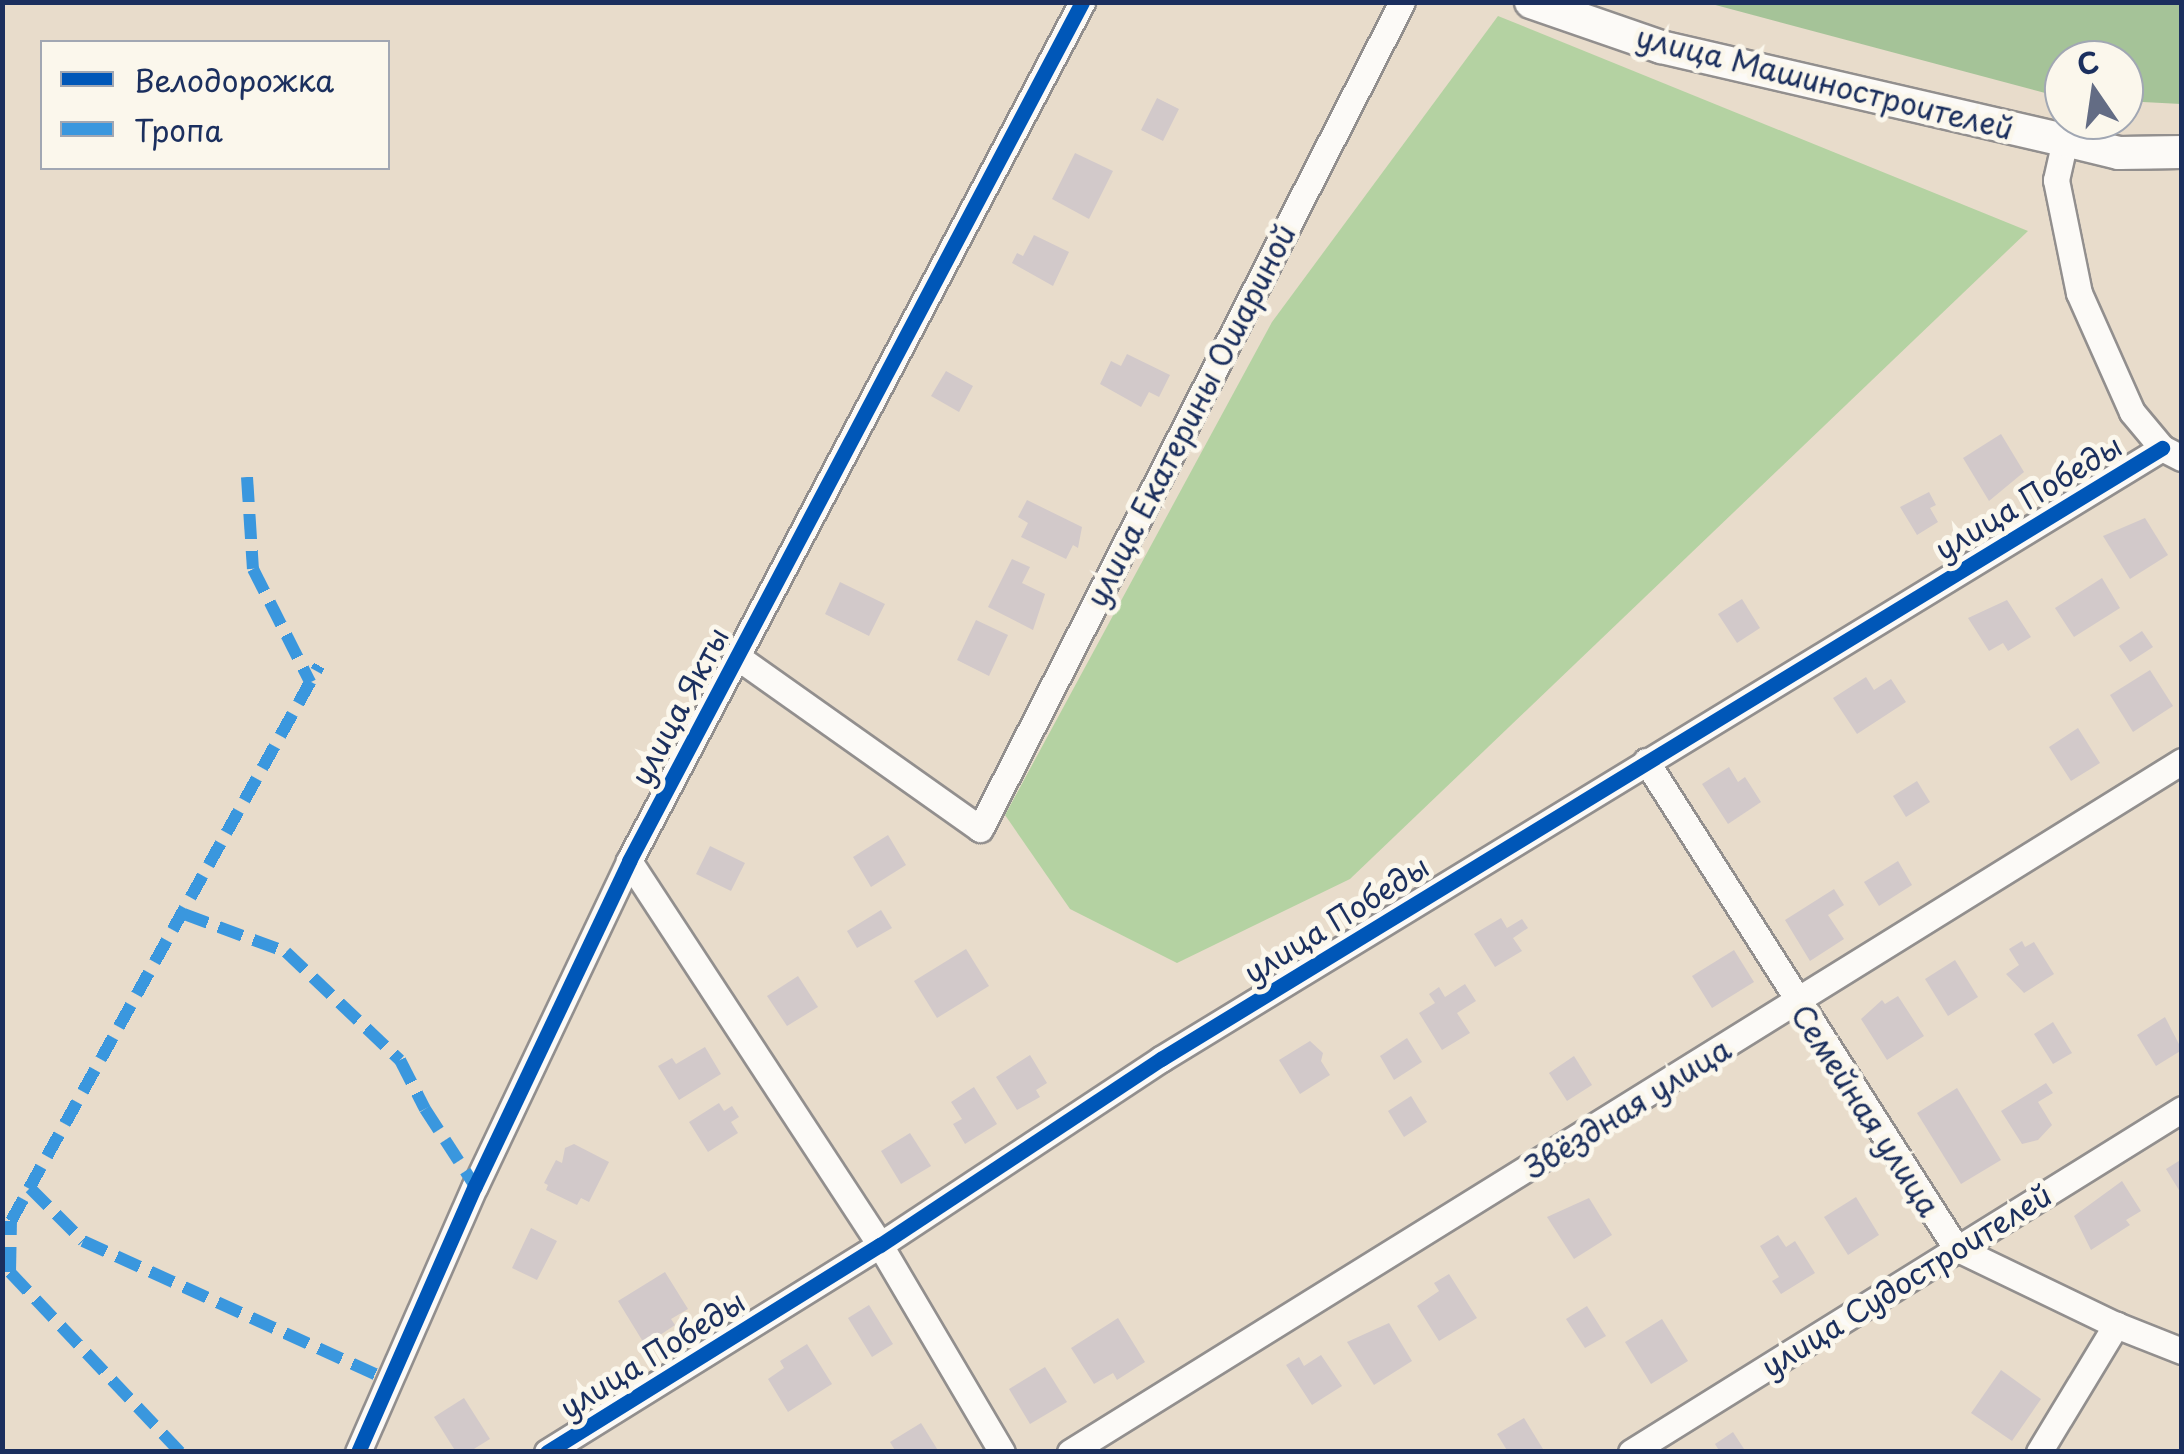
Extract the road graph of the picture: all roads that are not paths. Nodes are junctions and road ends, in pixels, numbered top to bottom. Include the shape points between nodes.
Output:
1 (1082, 2) edge
2 (1402, 2) edge
3 (1531, 2) edge
4 (2044, 135) edge
5 (2066, 140) joint
6 (2182, 152) edge
7 (2175, 451) edge
8 (736, 656) junction
9 (1646, 760) junction
10 (2182, 761) edge
11 (630, 861) junction
12 (1796, 1003) junction
13 (2182, 1109) edge
14 (880, 1245) junction
15 (1956, 1248) junction
16 (2116, 1325) junction
17 (2182, 1351) edge
18 (358, 1452) edge
19 (547, 1452) edge
20 (1002, 1452) edge
21 (1070, 1452) edge
22 (1631, 1452) edge
23 (2039, 1452) edge

1 - 8 street, улица Якты
2 - 8 street, улица Екатерины Ошариной via 980,828
3 - 4 street, улица Машиностроителей via 1661,46
5 - 6 street, улица Машиностроителей via 2119,153
5 - 7 street via 2056,180 2079,293 2132,412
7 - 9 street, улица Победы
8 - 11 street, улица Якты
9 - 12 street, Семейная улица
9 - 14 street, улица Победы via 1161,1059
10 - 12 street, Звёздная улица
11 - 14 street
11 - 18 street, улица Якты
12 - 15 street, Семейная улица
12 - 21 street, Звёздная улица
13 - 15 street, улица Судостроителей
14 - 19 street, улица Победы
14 - 20 street
15 - 16 street, Семейная улица
15 - 22 street, улица Судостроителей
16 - 17 street, Семейная улица
16 - 23 street

